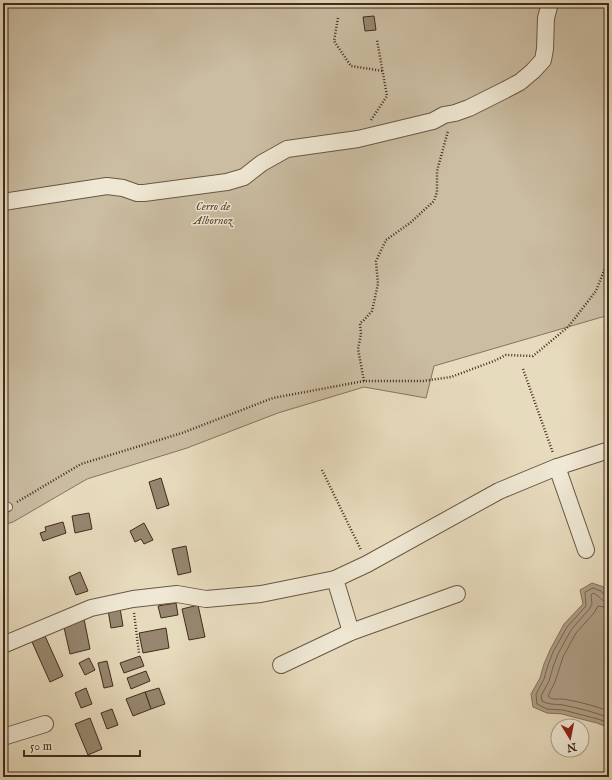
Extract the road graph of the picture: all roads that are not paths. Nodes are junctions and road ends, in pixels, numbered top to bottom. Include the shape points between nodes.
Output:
1 (550, 3) edge
2 (3, 202) edge
3 (609, 450) edge
4 (557, 467) junction
5 (586, 550) dead end
6 (335, 579) junction
7 (457, 594) dead end
8 (351, 632) junction
9 (3, 645) edge
10 (280, 665) dead end
11 (45, 724) dead end
12 (3, 737) edge

1 - 2 street via 546,18 543,60 520,82 469,108 433,121 358,139 287,149 244,176 227,182 144,193 107,186
3 - 4 street
4 - 5 street
4 - 6 street via 499,491
6 - 8 street
6 - 9 street via 261,594 206,599 177,594 133,599 91,608
7 - 8 street
8 - 10 street
11 - 12 street

